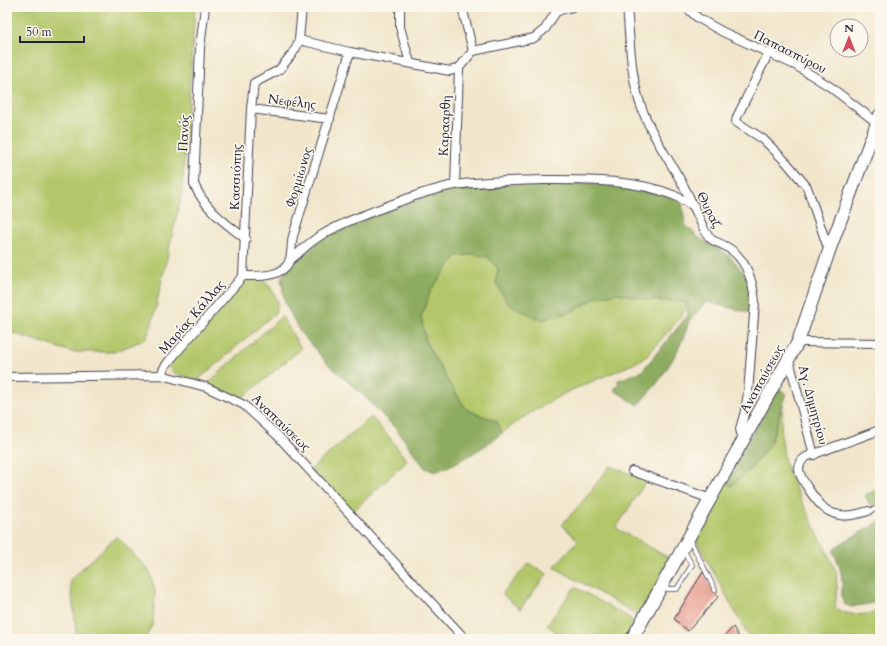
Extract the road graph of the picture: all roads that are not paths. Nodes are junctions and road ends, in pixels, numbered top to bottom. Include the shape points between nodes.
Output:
1 (205, 7) edge
2 (302, 7) edge
3 (400, 7) edge
4 (462, 7) edge
5 (572, 7) edge
6 (627, 7) edge
7 (686, 7) edge
8 (299, 40) junction
9 (350, 52) junction
10 (474, 52) junction
11 (768, 54) junction
12 (410, 63) junction
13 (459, 68) junction
14 (251, 109) junction
15 (330, 119) junction
16 (879, 121) edge
17 (455, 185) junction
18 (694, 206) junction
19 (246, 239) junction
20 (829, 251) junction
21 (289, 262) junction
22 (243, 276) junction
23 (798, 342) junction
24 (880, 343) edge
25 (789, 360) junction
26 (161, 375) junction
27 (7, 377) edge
28 (880, 430) edge
29 (744, 440) junction
30 (814, 455) junction
31 (632, 471) dead end
32 (711, 499) junction
33 (880, 508) edge
34 (868, 512) joint
35 (686, 543) junction
36 (716, 590) dead end
37 (465, 639) edge
38 (632, 639) edge

1 - 19 street, Πανός via 194,184 208,206
2 - 8 street
3 - 12 street via 400,27
4 - 10 street
5 - 10 street via 556,12 545,29 534,38
6 - 18 street, Θυραζ via 631,62 639,100 657,141
7 - 11 street, Παπασπύρου via 698,18
8 - 9 street
8 - 14 street, Κασσιόπης via 279,70 256,81 253,86
9 - 12 street
9 - 15 street, Φορμίωνος
10 - 13 street
11 - 16 street, Παπασπύρου via 795,65
11 - 20 street via 736,122 763,139 807,187
12 - 13 street via 450,71
13 - 17 street, Καρααρθη
14 - 15 street, Νεφέλης
14 - 19 street, Κασσιόπης
15 - 21 street, Φορμίωνος via 293,236
16 - 20 street, Αναπαύσεως
17 - 18 street via 486,182 606,181 639,185 674,195
17 - 21 street via 351,220 320,236
18 - 29 street, Θυραζ via 712,241 728,248 744,265 754,289 748,393 740,429
19 - 22 street, Κασσιόπης
20 - 23 street, Αναπαύσεως
21 - 22 street via 276,274
22 - 26 street, Μαρίας Κάλλας via 169,361
23 - 24 street
23 - 25 street, Αναπαύσεως
25 - 29 street, Αναπαύσεως
25 - 30 street, Αγ. Δημητρίου
26 - 27 street, Αναπαύσεως
26 - 37 street, Αναπαύσεως via 206,388 244,405 278,436
28 - 30 street
29 - 32 street, Αναπαύσεως
30 - 34 street via 802,460 799,470 821,505 839,515 850,516
31 - 32 street
32 - 35 street, Αναπαύσεως
33 - 34 lane
35 - 36 lane
35 - 38 street, Αναπαύσεως

